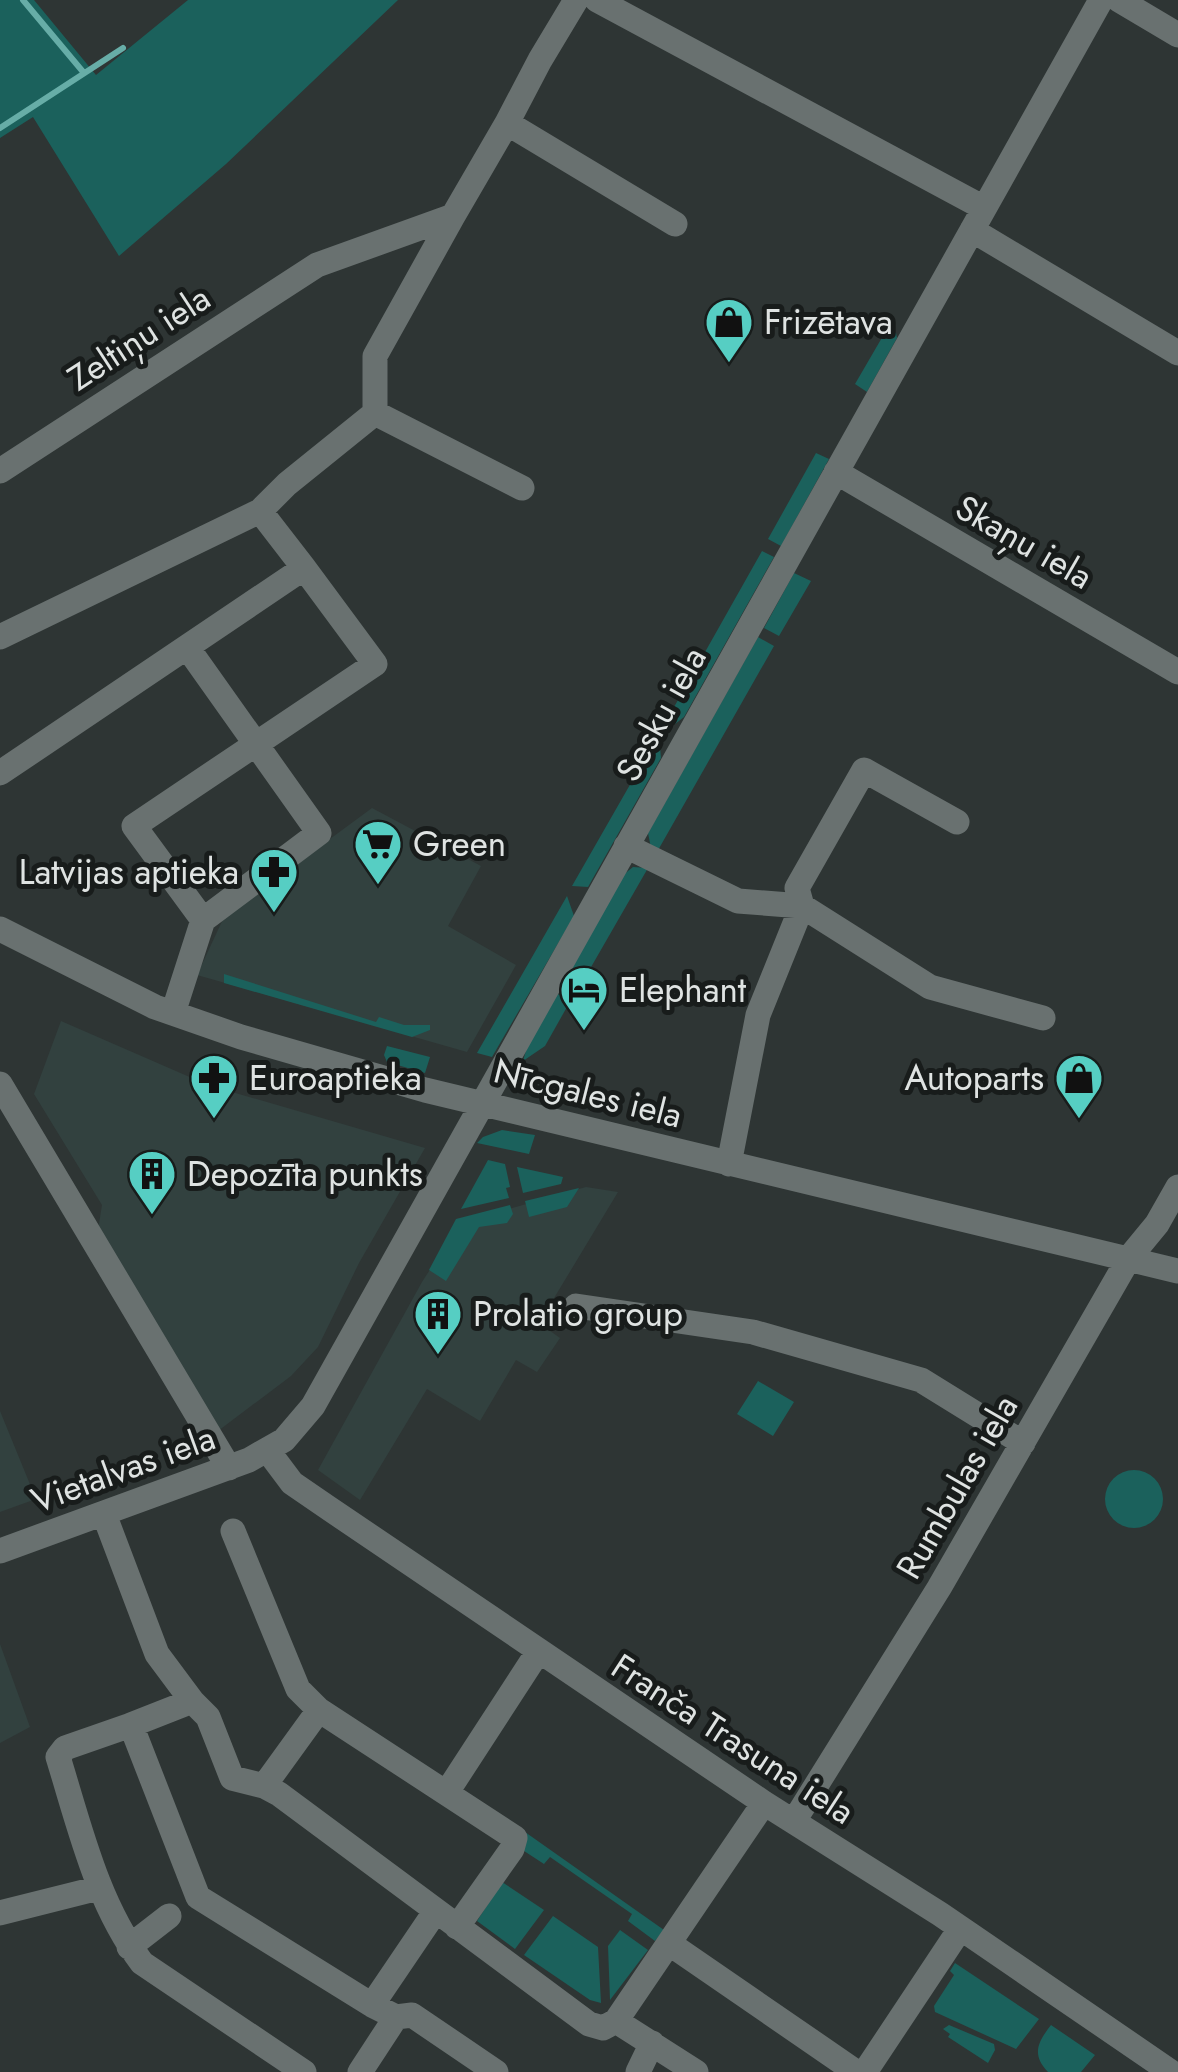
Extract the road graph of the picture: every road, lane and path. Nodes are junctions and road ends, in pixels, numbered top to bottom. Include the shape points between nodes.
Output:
1 (576, 0) edge
2 (597, 0) edge
3 (1101, 0) edge
4 (1119, 0) edge
5 (1178, 35) edge
6 (507, 123) junction
7 (453, 216) junction
8 (978, 219) junction
9 (675, 224) dead end
10 (1178, 353) edge
11 (375, 413) junction
12 (0, 471) edge
13 (836, 472) junction
14 (522, 488) dead end
15 (260, 510) junction
16 (304, 568) junction
17 (0, 637) edge
18 (187, 647) junction
19 (1178, 672) edge
20 (256, 746) junction
21 (0, 773) edge
22 (957, 822) dead end
23 (626, 846) junction
24 (802, 906) junction
25 (203, 920) junction
26 (0, 929) edge
27 (173, 1013) junction
28 (1043, 1018) dead end
29 (0, 1084) edge
30 (483, 1104) junction
31 (729, 1164) junction
32 (1178, 1187) edge
33 (1129, 1258) junction
34 (1178, 1272) edge
35 (576, 1306) dead end
36 (1023, 1444) junction
37 (268, 1451) junction
38 (228, 1468) junction
39 (104, 1514) junction
40 (233, 1531) dead end
41 (0, 1551) edge
42 (538, 1652) junction
43 (192, 1701) junction
44 (319, 1710) junction
45 (130, 1725) junction
46 (264, 1786) junction
47 (447, 1792) junction
48 (764, 1803) junction
49 (794, 1821) junction
50 (99, 1888) junction
51 (184, 1906) junction
52 (0, 1913) edge
53 (446, 1920) junction
54 (960, 1929) junction
55 (670, 1944) junction
56 (129, 1947) junction
57 (372, 2004) junction
58 (396, 2018) junction
59 (616, 2022) junction
60 (652, 2043) junction
61 (872, 2069) edge
62 (304, 2072) edge
63 (360, 2072) edge
64 (496, 2072) edge
65 (638, 2072) edge
66 (696, 2072) edge
67 (1171, 2072) edge

1 - 6 street
2 - 8 street
3 - 8 street, Sesku iela
4 - 5 street
6 - 7 street
6 - 9 street
7 - 11 street via 374,356
7 - 12 street, Zeltiņu iela via 317,265
8 - 10 street
8 - 13 street, Sesku iela
11 - 14 street
11 - 15 street
13 - 19 street, Skaņu iela
13 - 23 street, Sesku iela
15 - 16 street
15 - 17 street
16 - 18 street
16 - 20 street via 376,664
18 - 20 street
18 - 21 street
20 - 25 street via 319,833
20 - 25 street via 134,826
22 - 24 street via 864,770 797,888
23 - 24 street via 738,901
23 - 30 street, Sesku iela
24 - 28 street via 930,987
24 - 31 street via 758,1016
25 - 27 street
26 - 27 street, Nīcgales iela
27 - 30 street, Nīcgales iela
29 - 38 street
30 - 31 street, Nīcgales iela
30 - 37 street, Sesku iela via 313,1406
31 - 33 street, Nīcgales iela
32 - 33 street, Rumbulas iela
33 - 34 street, Nīcgales iela
33 - 36 street, Rumbulas iela
35 - 36 street via 753,1332 921,1380
36 - 49 street, Rumbulas iela
37 - 38 street, Vietalvas iela
37 - 42 street, Franča Trasuna iela via 292,1482
38 - 39 street, Vietalvas iela
39 - 41 street, Vietalvas iela
39 - 43 street via 156,1654
40 - 44 street via 298,1689
42 - 47 street
42 - 48 street, Franča Trasuna iela
43 - 45 street
43 - 46 street via 208,1717 232,1778
44 - 46 street
44 - 47 street
45 - 50 street via 66,1748 58,1758
45 - 51 street
46 - 53 street
47 - 53 street via 515,1838
48 - 49 street, Franča Trasuna iela
48 - 55 street
49 - 54 street, Franča Trasuna iela
50 - 52 street
50 - 56 street
51 - 56 street
51 - 57 street
53 - 57 street
53 - 59 street via 589,2024 603,2028
54 - 61 street
54 - 67 street, Franča Trasuna iela
55 - 59 street
55 - 61 street
56 - 62 street via 142,1963
57 - 58 street
58 - 63 street
58 - 64 street via 412,2016
59 - 60 street
60 - 65 street
60 - 66 street

